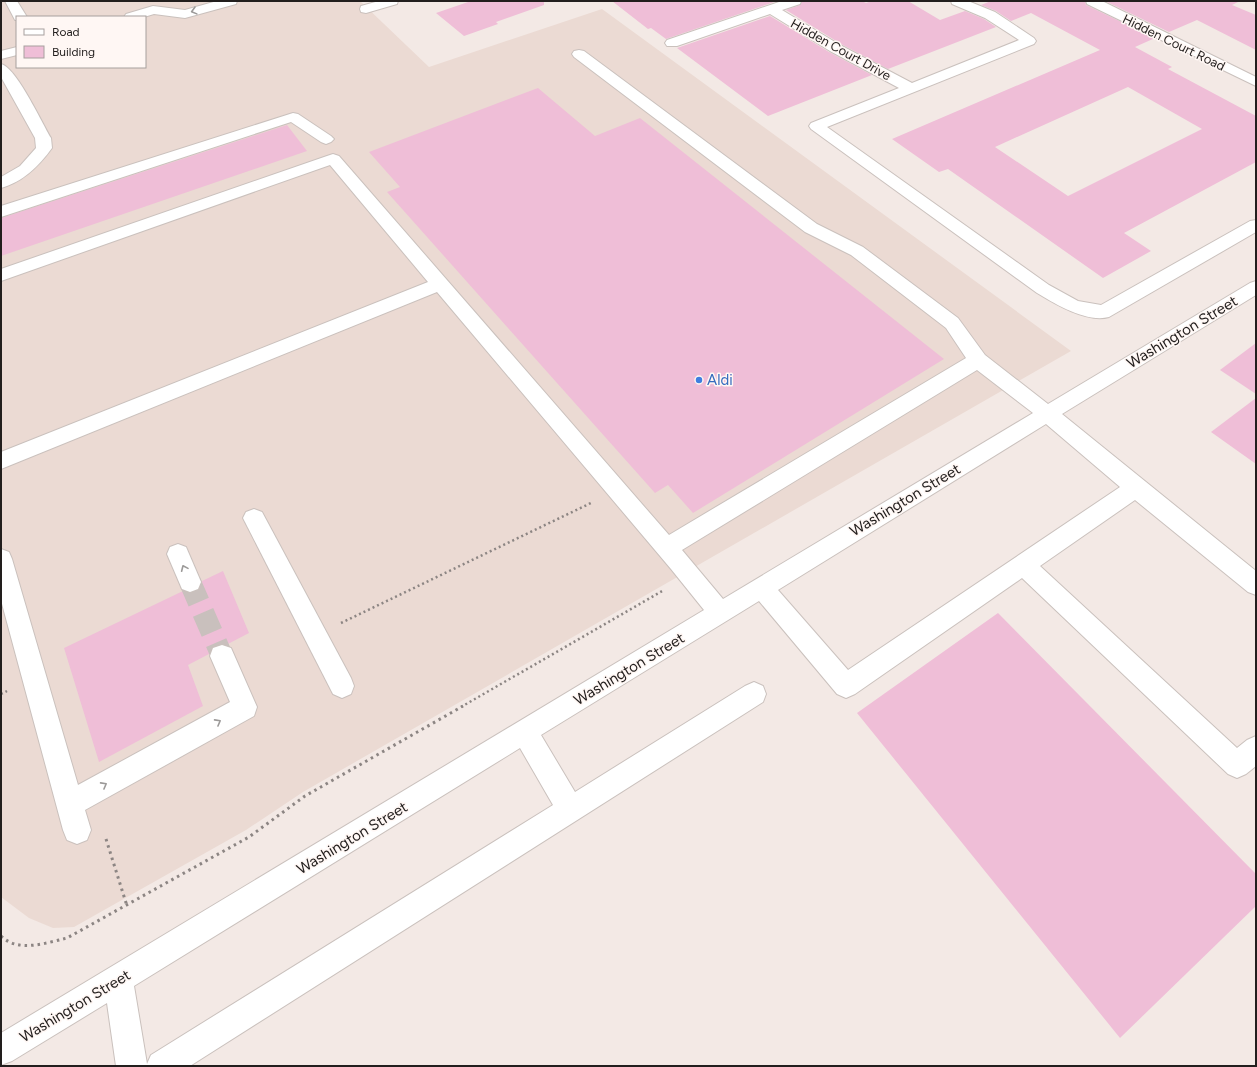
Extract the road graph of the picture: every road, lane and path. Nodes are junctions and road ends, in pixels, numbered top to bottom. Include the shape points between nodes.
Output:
1 (11, 1) edge
2 (231, 1) edge
3 (392, 1) edge
4 (795, 1) edge
5 (957, 1) edge
6 (1092, 1) edge
7 (366, 9) dead end
8 (770, 9) junction
9 (19, 16) edge
10 (133, 16) edge
11 (672, 43) dead end
12 (16, 51) edge
13 (579, 54) dead end
14 (1, 55) edge
15 (1, 68) edge
16 (1256, 82) edge
17 (911, 88) junction
18 (326, 139) dead end
19 (1, 183) edge
20 (1, 212) edge
21 (1256, 225) edge
22 (1, 275) edge
23 (440, 284) junction
24 (1256, 287) edge
25 (978, 360) junction
26 (1048, 414) junction
27 (1, 461) edge
28 (1136, 488) junction
29 (617, 490) junction
30 (254, 518) dead end
31 (666, 548) junction
32 (178, 554) dead end
33 (1, 559) edge
34 (1023, 564) junction
35 (689, 576) junction
36 (190, 582) tunnel mouth
37 (1256, 585) edge
38 (762, 588) junction
39 (720, 613) junction
40 (316, 636) junction
41 (222, 656) tunnel mouth
42 (342, 686) dead end
43 (754, 694) dead end
44 (525, 732) junction
45 (1256, 748) edge
46 (92, 792) junction
47 (70, 804) junction
48 (570, 809) junction
49 (77, 830) dead end
50 (127, 906) junction
51 (1, 936) edge
52 (118, 980) junction
53 (1, 1050) edge
54 (132, 1066) edge
55 (162, 1066) edge

1 - 9 street
2 -> 10 street via 184,14 153,10
3 - 7 street
4 - 8 street, Hidden Court Drive
5 - 17 street, Hidden Court Drive via 990,15 1029,41
6 - 16 street, Hidden Court Road
8 - 11 street, Hidden Court Drive
8 - 17 street, Hidden Court Drive via 835,48
12 - 14 street
13 - 25 street via 811,228 857,251 952,323
15 - 19 street via 9,77 43,138 44,148 30,166
17 - 21 street, Hidden Court Drive via 816,126 1043,290 1074,306 1103,312
18 - 20 street via 293,117
22 - 23 street via 333,159
23 - 27 street
23 - 29 street
24 - 26 street, Washington Street
25 - 26 street
25 - 31 street
26 - 28 street
26 - 38 street, Washington Street
28 - 34 street
28 - 37 street
29 - 31 street
29 - 40 path
30 - 40 street
31 - 35 street
36 -> 32 street
33 - 47 street
34 - 38 street via 846,686
34 - 45 street via 1237,766
35 - 39 street
35 - 50 path via 305,796 249,837
38 - 39 street, Washington Street
39 - 44 street, Washington Street
40 - 42 street
46 -> 41 street via 245,707
43 - 48 street
44 - 48 street
44 - 52 street, Washington Street
46 - 47 street
46 - 50 path
47 - 49 street
48 - 55 street
50 - 51 path via 67,938 42,945 8,942
52 - 53 street, Washington Street
52 - 54 street

